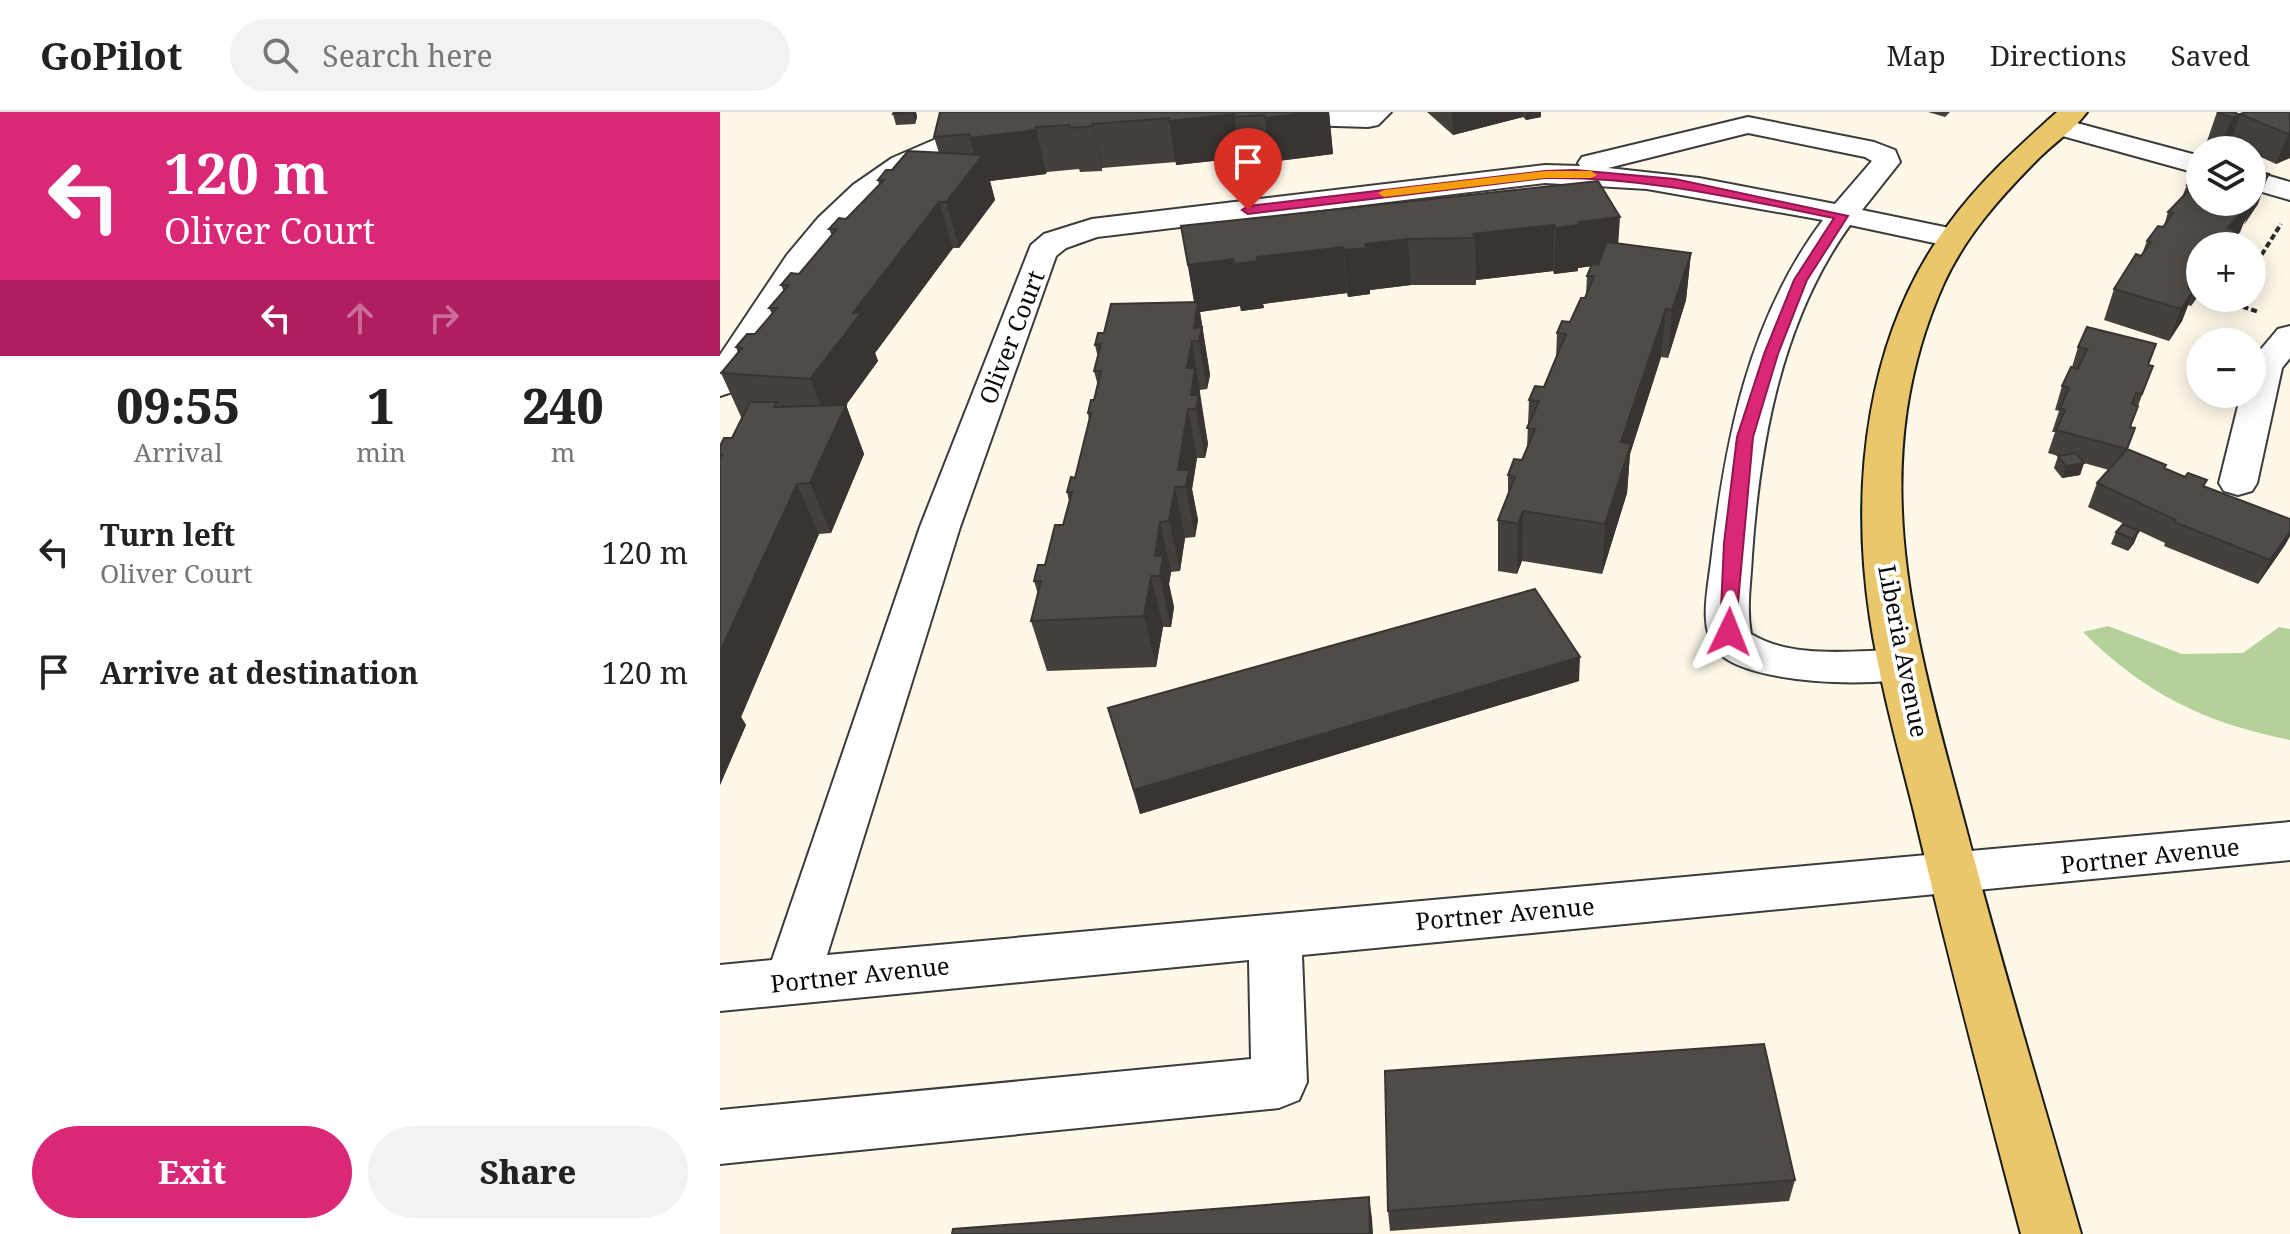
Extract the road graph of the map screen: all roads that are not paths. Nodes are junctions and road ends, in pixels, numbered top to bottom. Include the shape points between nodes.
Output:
1 (1377, 112) edge
2 (1242, 117) edge
3 (2065, 119) edge
4 (1022, 132) edge
5 (2186, 160) edge
6 (1545, 174) junction
7 (2266, 184) edge
8 (2290, 191) edge
9 (1842, 216) junction
10 (1953, 238) junction
11 (2290, 336) edge
12 (720, 385) edge
13 (2238, 483) dead end
14 (1902, 665) junction
15 (2290, 841) edge
16 (1952, 874) junction
17 (1275, 934) junction
18 (792, 981) junction
19 (720, 988) edge
20 (720, 1137) edge
21 (2051, 1234) edge

1 - 2 street via 1368,119
3 - 5 street
3 - 10 main road, Liberia Avenue via 1995,183
4 - 12 street via 940,145 850,201 788,273
6 - 9 street, Oliver Court via 1675,183
6 - 9 street via 1748,125 1885,156 1886,162
6 - 18 street, Oliver Court via 1092,228 1055,241 1042,252 940,527
7 - 8 street
9 - 10 street, Oliver Court
9 - 14 street via 1801,280 1745,437 1729,632 1741,650 1772,660
10 - 14 main road, Liberia Avenue via 1928,283 1900,356 1888,413 1882,493 1886,576
11 - 13 street via 2265,366
14 - 16 main road, Liberia Avenue
15 - 16 street, Portner Avenue
16 - 17 street, Portner Avenue
16 - 21 main road, Liberia Avenue
17 - 18 street, Portner Avenue
17 - 20 street via 1279,1082
18 - 19 street, Portner Avenue

